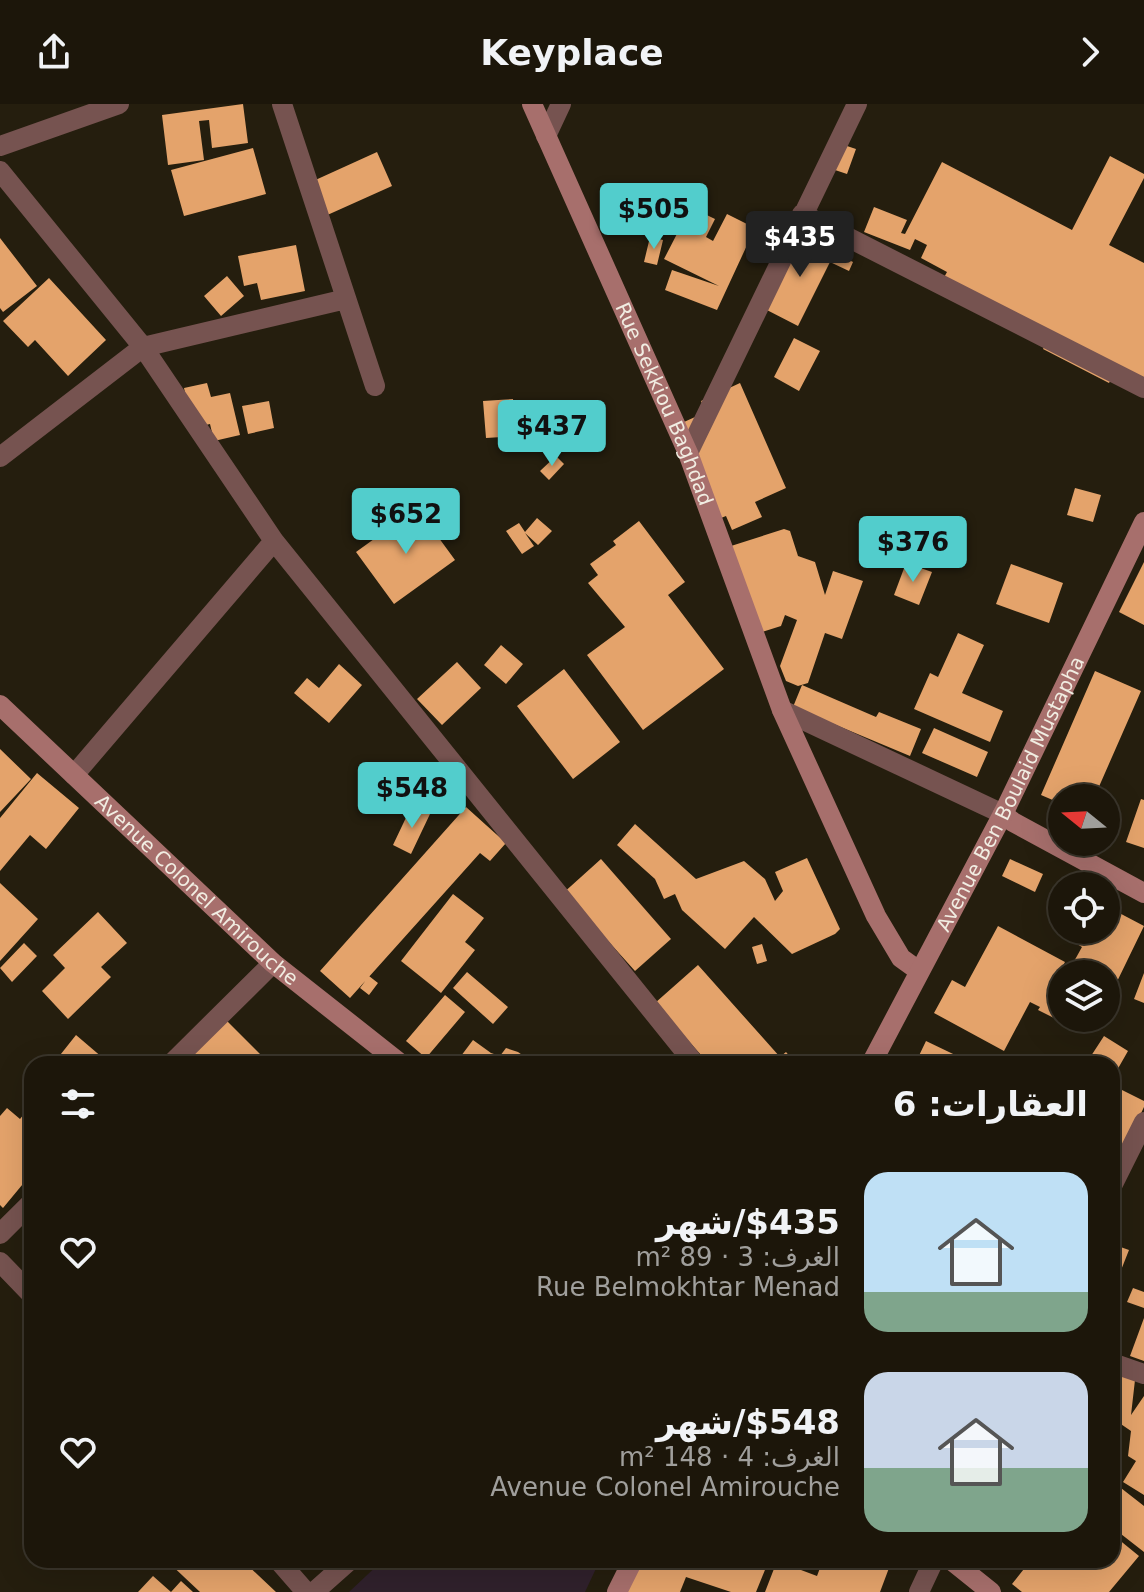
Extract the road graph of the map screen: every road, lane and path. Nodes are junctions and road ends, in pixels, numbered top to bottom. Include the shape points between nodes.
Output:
1 (119, 104) edge
2 (282, 104) edge
3 (532, 104) edge
4 (561, 104) edge
5 (857, 104) edge
6 (546, 136) junction
7 (0, 146) edge
8 (0, 171) edge
9 (802, 214) junction
10 (346, 299) junction
11 (143, 347) junction
12 (375, 386) dead end
13 (1144, 388) edge
14 (688, 453) junction
15 (0, 457) edge
16 (1144, 522) edge
17 (274, 541) junction
18 (0, 705) edge
19 (782, 710) junction
20 (74, 775) junction
21 (1003, 814) junction
22 (1144, 893) edge
23 (273, 963) junction
24 (919, 971) junction
25 (179, 1056) edge
26 (391, 1056) edge
27 (689, 1056) edge
28 (875, 1056) edge
29 (1144, 1122) edge
30 (1120, 1170) edge
31 (24, 1210) edge
32 (0, 1234) edge
33 (0, 1262) edge
34 (24, 1287) edge
35 (1120, 1366) edge
36 (1144, 1374) edge
37 (285, 1568) edge
38 (341, 1568) edge
39 (629, 1568) edge
40 (930, 1568) edge
41 (961, 1568) edge
42 (306, 1592) edge
43 (314, 1592) edge
44 (617, 1592) edge
45 (919, 1592) edge
46 (991, 1592) edge

1 - 7 street
2 - 10 street
3 - 6 main road, Rue Sekkiou Baghdad
4 - 6 street
5 - 9 street
6 - 14 main road, Rue Sekkiou Baghdad
8 - 11 street
9 - 13 street
9 - 14 street
10 - 11 street
10 - 12 street
11 - 15 street
11 - 17 street
14 - 19 main road, Rue Sekkiou Baghdad
16 - 21 main road, Avenue Ben Boulaid Mustapha
17 - 20 street
17 - 27 street
18 - 20 main road, Avenue Colonel Amirouche
19 - 21 street
19 - 24 main road, Rue Sekkiou Baghdad via 876,916 901,958
20 - 23 main road, Avenue Colonel Amirouche
21 - 22 main road
21 - 24 main road, Avenue Ben Boulaid Mustapha
23 - 25 street
23 - 26 main road, Avenue Colonel Amirouche
24 - 28 main road, Avenue Ben Boulaid Mustapha
29 - 30 street
31 - 32 street
33 - 34 street
35 - 36 street
37 - 42 street
38 - 43 street
39 - 44 main road
40 - 45 street
41 - 46 main road

